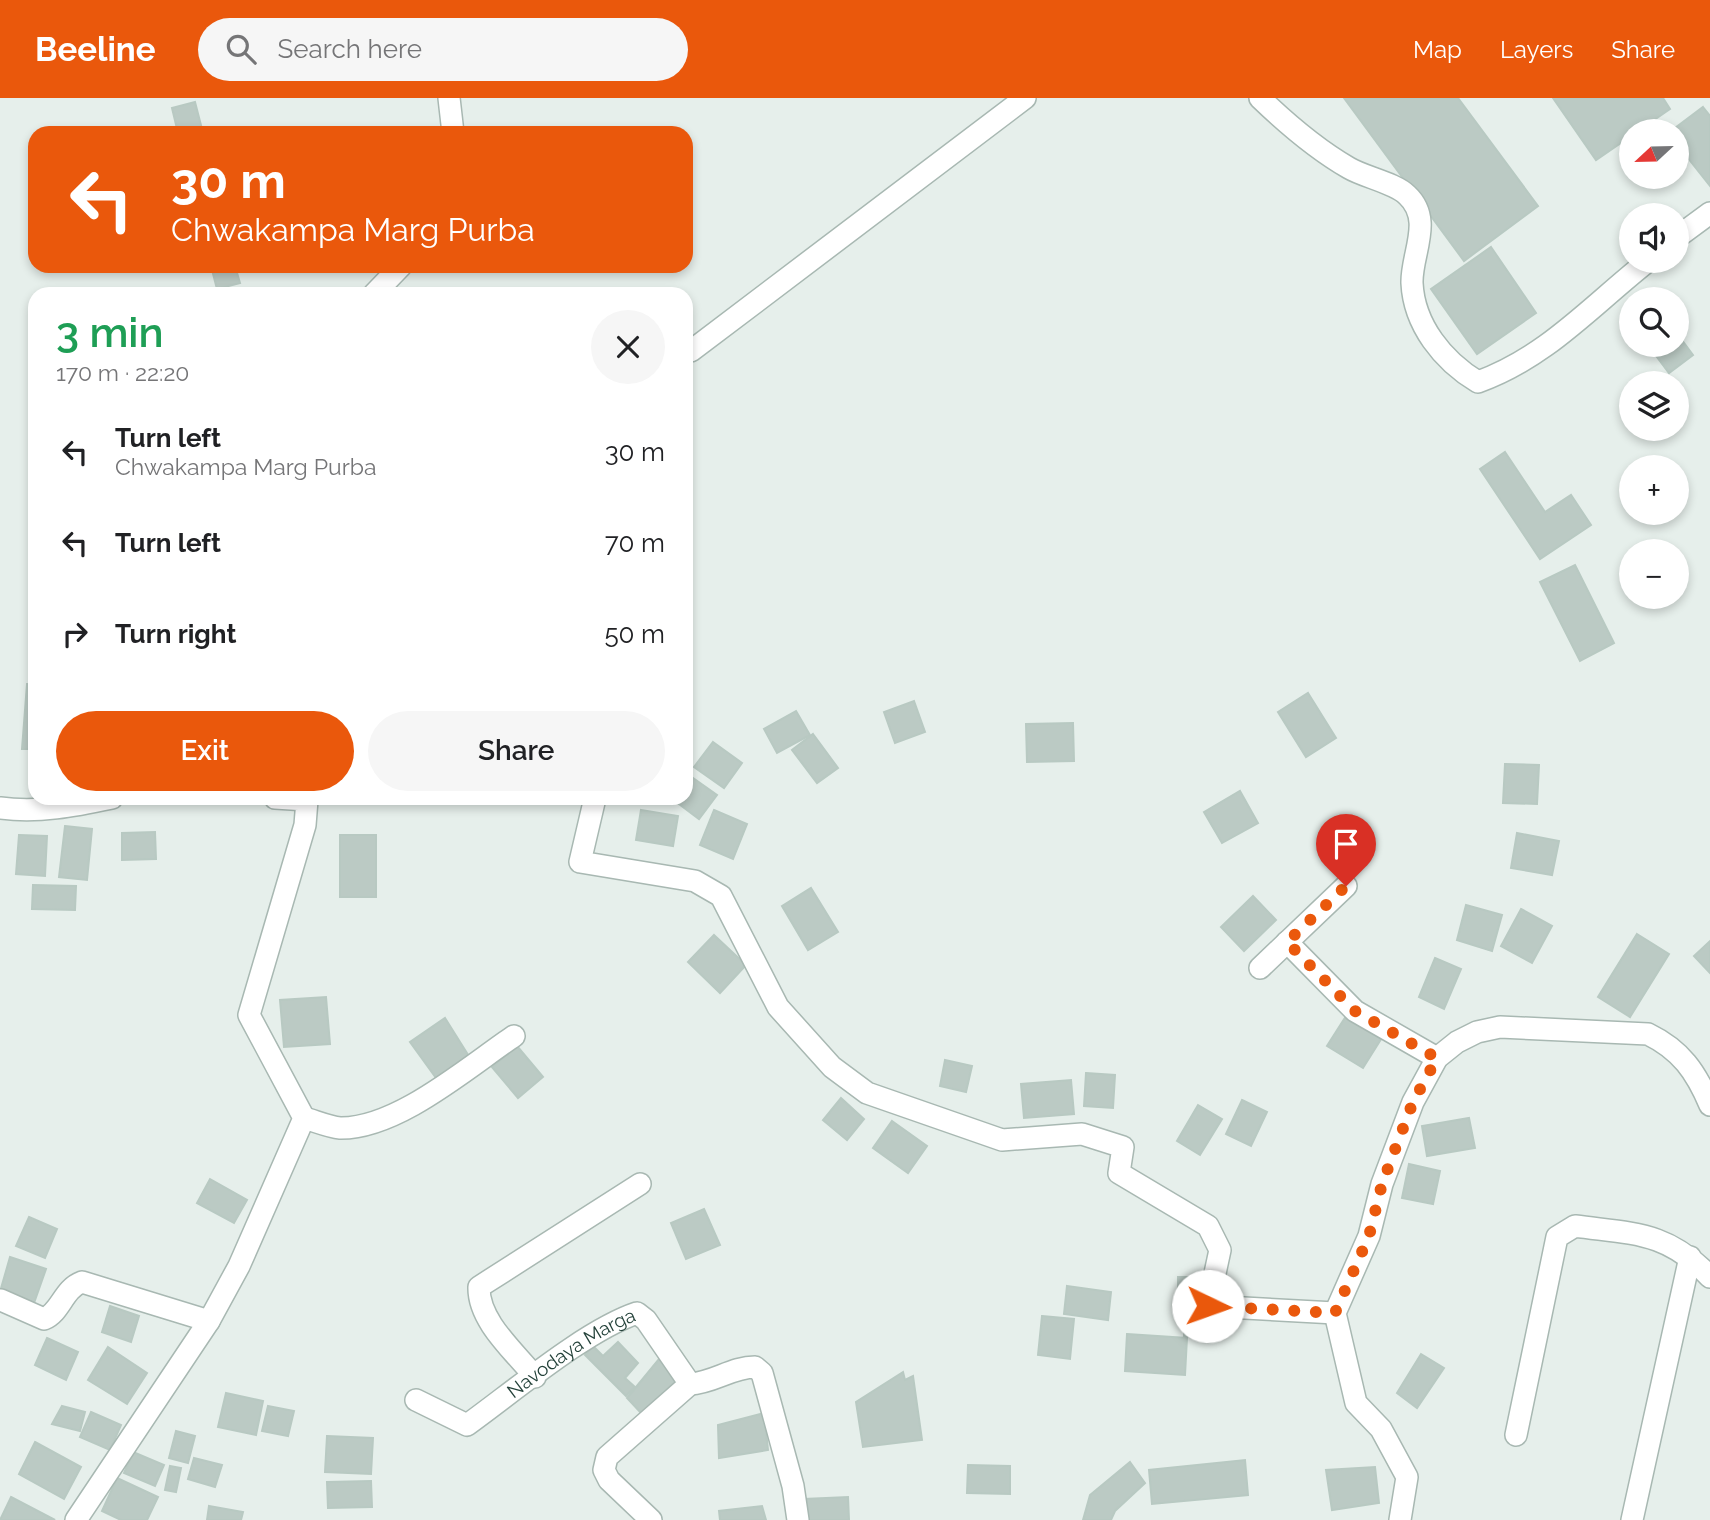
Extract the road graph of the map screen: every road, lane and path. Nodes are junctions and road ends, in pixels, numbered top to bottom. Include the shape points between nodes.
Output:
1 (449, 98) edge
2 (1025, 98) edge
3 (1260, 98) edge
4 (452, 126) edge
5 (1710, 213) edge
6 (1689, 228) edge
7 (394, 273) edge
8 (1634, 273) edge
9 (381, 287) edge
10 (693, 349) edge
11 (78, 805) edge
12 (307, 805) edge
13 (593, 805) edge
14 (0, 808) edge
15 (1346, 886) dead end
16 (1287, 942) junction
17 (1260, 968) dead end
18 (514, 1036) dead end
19 (1437, 1058) junction
20 (1710, 1105) edge
21 (304, 1118) junction
22 (640, 1184) dead end
23 (1690, 1257) junction
24 (1710, 1278) edge
25 (1, 1300) edge
26 (1335, 1313) junction
27 (209, 1321) junction
28 (535, 1377) junction
29 (690, 1384) junction
30 (416, 1400) dead end
31 (1516, 1435) dead end
32 (76, 1520) edge
33 (652, 1520) edge
34 (798, 1520) edge
35 (1400, 1520) edge
36 (1632, 1520) edge

1 - 4 street
2 - 10 street
3 - 8 street via 1289,126 1350,169 1407,195 1420,217 1412,282 1422,321 1454,367 1478,382 1510,371 1567,332
5 - 6 street
7 - 9 street
11 - 14 street via 26,811
12 - 21 street via 306,825 249,1015
13 - 26 street via 580,862 695,881 721,896 778,1007 832,1067 867,1093 1002,1140 1082,1135 1123,1147 1119,1173 1208,1226 1220,1250 1208,1306
15 - 16 street
16 - 17 street
16 - 19 street via 1355,1011
18 - 21 street via 413,1104 374,1123 339,1128
19 - 20 street via 1477,1032 1500,1027 1648,1034 1664,1041 1696,1072
19 - 26 street via 1413,1102 1382,1184 1369,1236
21 - 27 street via 239,1266
22 - 28 street via 479,1287 486,1316
23 - 24 street
23 - 31 street via 1649,1235 1575,1226 1557,1237
23 - 36 street
25 - 27 street via 44,1320 52,1316 72,1286 82,1282
26 - 35 street via 1356,1403 1381,1429 1406,1477
27 - 32 street
28 - 29 street, Navodaya Marga via 584,1341 637,1313
28 - 30 street, Navodaya Marga via 467,1425
29 - 33 street via 607,1457 604,1470 609,1480
29 - 34 street via 744,1367 762,1373

